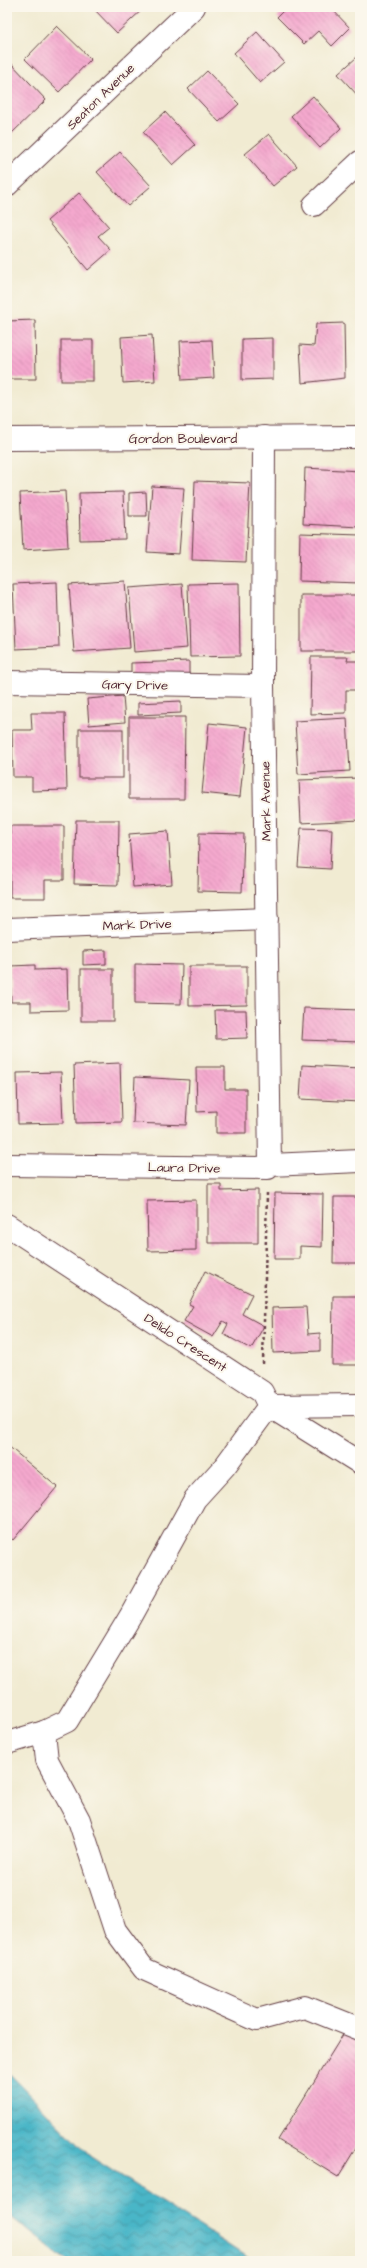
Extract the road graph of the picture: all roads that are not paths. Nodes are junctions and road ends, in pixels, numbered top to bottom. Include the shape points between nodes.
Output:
1 (194, 7) edge
2 (360, 162) edge
3 (7, 185) edge
4 (314, 205) dead end
5 (264, 437) junction
6 (360, 437) edge
7 (7, 439) edge
8 (7, 682) edge
9 (263, 686) junction
10 (266, 919) junction
11 (7, 929) edge
12 (360, 1161) edge
13 (7, 1165) edge
14 (269, 1167) junction
15 (7, 1225) edge
16 (266, 1399) junction
17 (360, 1405) edge
18 (360, 1463) edge
19 (44, 1732) junction
20 (7, 1743) edge
21 (360, 2029) edge

1 - 3 street, Seaton Avenue
2 - 4 street
5 - 6 street, Gordon Boulevard
5 - 7 street, Gordon Boulevard
5 - 9 street, Mark Avenue
8 - 9 street, Gary Drive
9 - 10 street, Mark Avenue
10 - 11 street, Mark Drive
10 - 14 street, Mark Avenue
12 - 14 street, Laura Drive
13 - 14 street, Laura Drive
15 - 16 street, Delido Crescent
16 - 17 street
16 - 18 street, Delido Crescent
16 - 19 street via 225,1466 195,1499 130,1617 67,1721
19 - 20 street
19 - 21 street via 47,1760 79,1820 115,1930 144,1969 257,2020 305,2007

